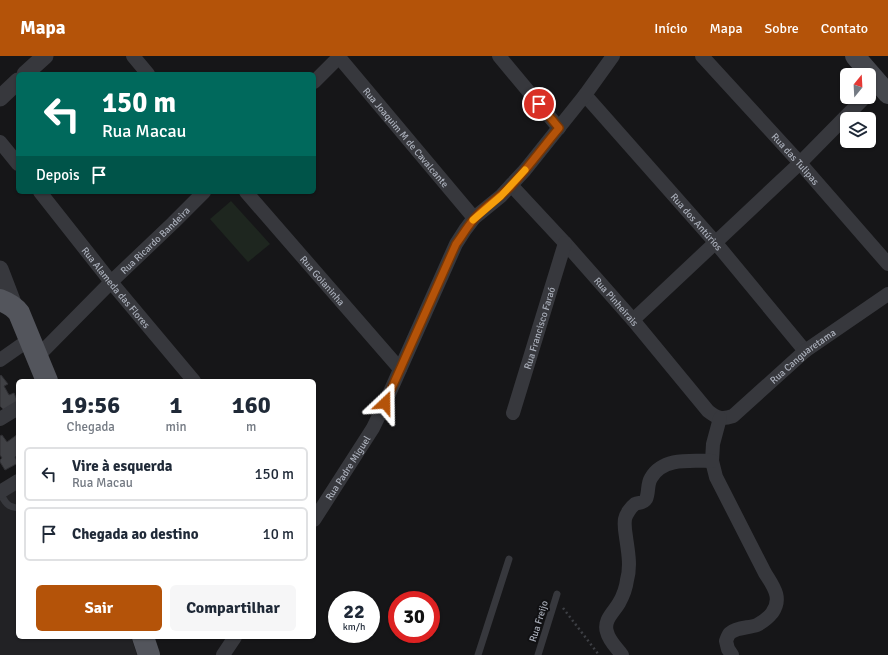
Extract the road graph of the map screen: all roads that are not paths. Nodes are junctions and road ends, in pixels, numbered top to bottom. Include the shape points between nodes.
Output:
1 (45, 56) edge
2 (133, 56) edge
3 (339, 56) edge
4 (499, 56) edge
5 (613, 56) edge
6 (702, 56) edge
7 (855, 56) edge
8 (874, 56) edge
9 (27, 72) edge
10 (146, 72) edge
11 (316, 80) edge
12 (16, 83) edge
13 (881, 86) edge
14 (585, 95) junction
15 (0, 98) edge
16 (858, 104) edge
17 (559, 128) junction
18 (0, 142) edge
19 (16, 162) edge
20 (800, 163) junction
21 (511, 185) junction
22 (42, 194) edge
23 (202, 194) edge
24 (248, 194) edge
25 (474, 218) junction
26 (715, 242) junction
27 (565, 243) junction
28 (888, 264) edge
29 (0, 270) edge
30 (111, 282) junction
31 (888, 294) edge
32 (8, 304) edge
33 (633, 320) junction
34 (34, 348) junction
35 (805, 351) junction
36 (0, 360) edge
37 (400, 369) junction
38 (46, 379) edge
39 (192, 379) edge
40 (16, 409) edge
41 (513, 413) dead end
42 (720, 418) junction
43 (0, 419) edge
44 (712, 461) junction
45 (16, 482) edge
46 (0, 493) edge
47 (16, 508) edge
48 (316, 517) edge
49 (509, 559) dead end
50 (556, 596) road end
51 (144, 639) edge
52 (234, 639) edge
53 (149, 655) edge
54 (223, 655) edge
55 (478, 655) edge
56 (538, 655) edge
57 (622, 655) edge
58 (732, 655) edge

1 - 9 street
2 - 10 street
3 - 11 street
3 - 25 street, Rua Joaquim M de Cavalcante
4 - 17 street
5 - 14 street, Rua Padre Miguel
6 - 20 street, Rua das Tulipas
7 - 13 main road
8 - 13 main road
12 - 15 street
14 - 17 street, Rua Padre Miguel
14 - 26 street, Rua dos Antúrios
16 - 20 street
17 - 21 street, Rua Padre Miguel
18 - 19 street
20 - 26 street
20 - 28 street, Rua das Tulipas
21 - 25 street, Rua Padre Miguel
21 - 27 street, Rua Pinheirais
22 - 30 street, Rua Alameda das Flores
23 - 30 street, Rua Ricardo Bandeira
24 - 37 street, Rua Goianinha
25 - 37 street, Rua Padre Miguel via 456,244
26 - 33 street
26 - 35 street, Rua dos Antúrios
27 - 33 street, Rua Pinheirais
27 - 41 street, Rua Francisco Faraó
29 - 32 street
30 - 34 street, Rua Ricardo Bandeira
30 - 39 street, Rua Alameda das Flores
31 - 35 street, Rua Canguaretama
32 - 34 main road via 19,313
33 - 42 street, Rua Pinheirais via 708,411
34 - 36 street, Rua Ricardo Bandeira
34 - 38 main road
35 - 42 street, Rua Canguaretama via 733,416
37 - 48 street, Rua Padre Miguel via 373,428
40 - 43 street
42 - 44 street via 713,444
44 - 57 street via 678,461 661,468 650,479 646,499 635,504 625,518 628,578 619,604 606,625 609,638
44 - 58 street via 716,477 777,597 775,608 768,619 729,634 726,641
45 - 46 street
46 - 47 lane via 8,505
49 - 55 lane
50 - 56 lane, Rua Freijo
51 - 53 main road
52 - 54 street

